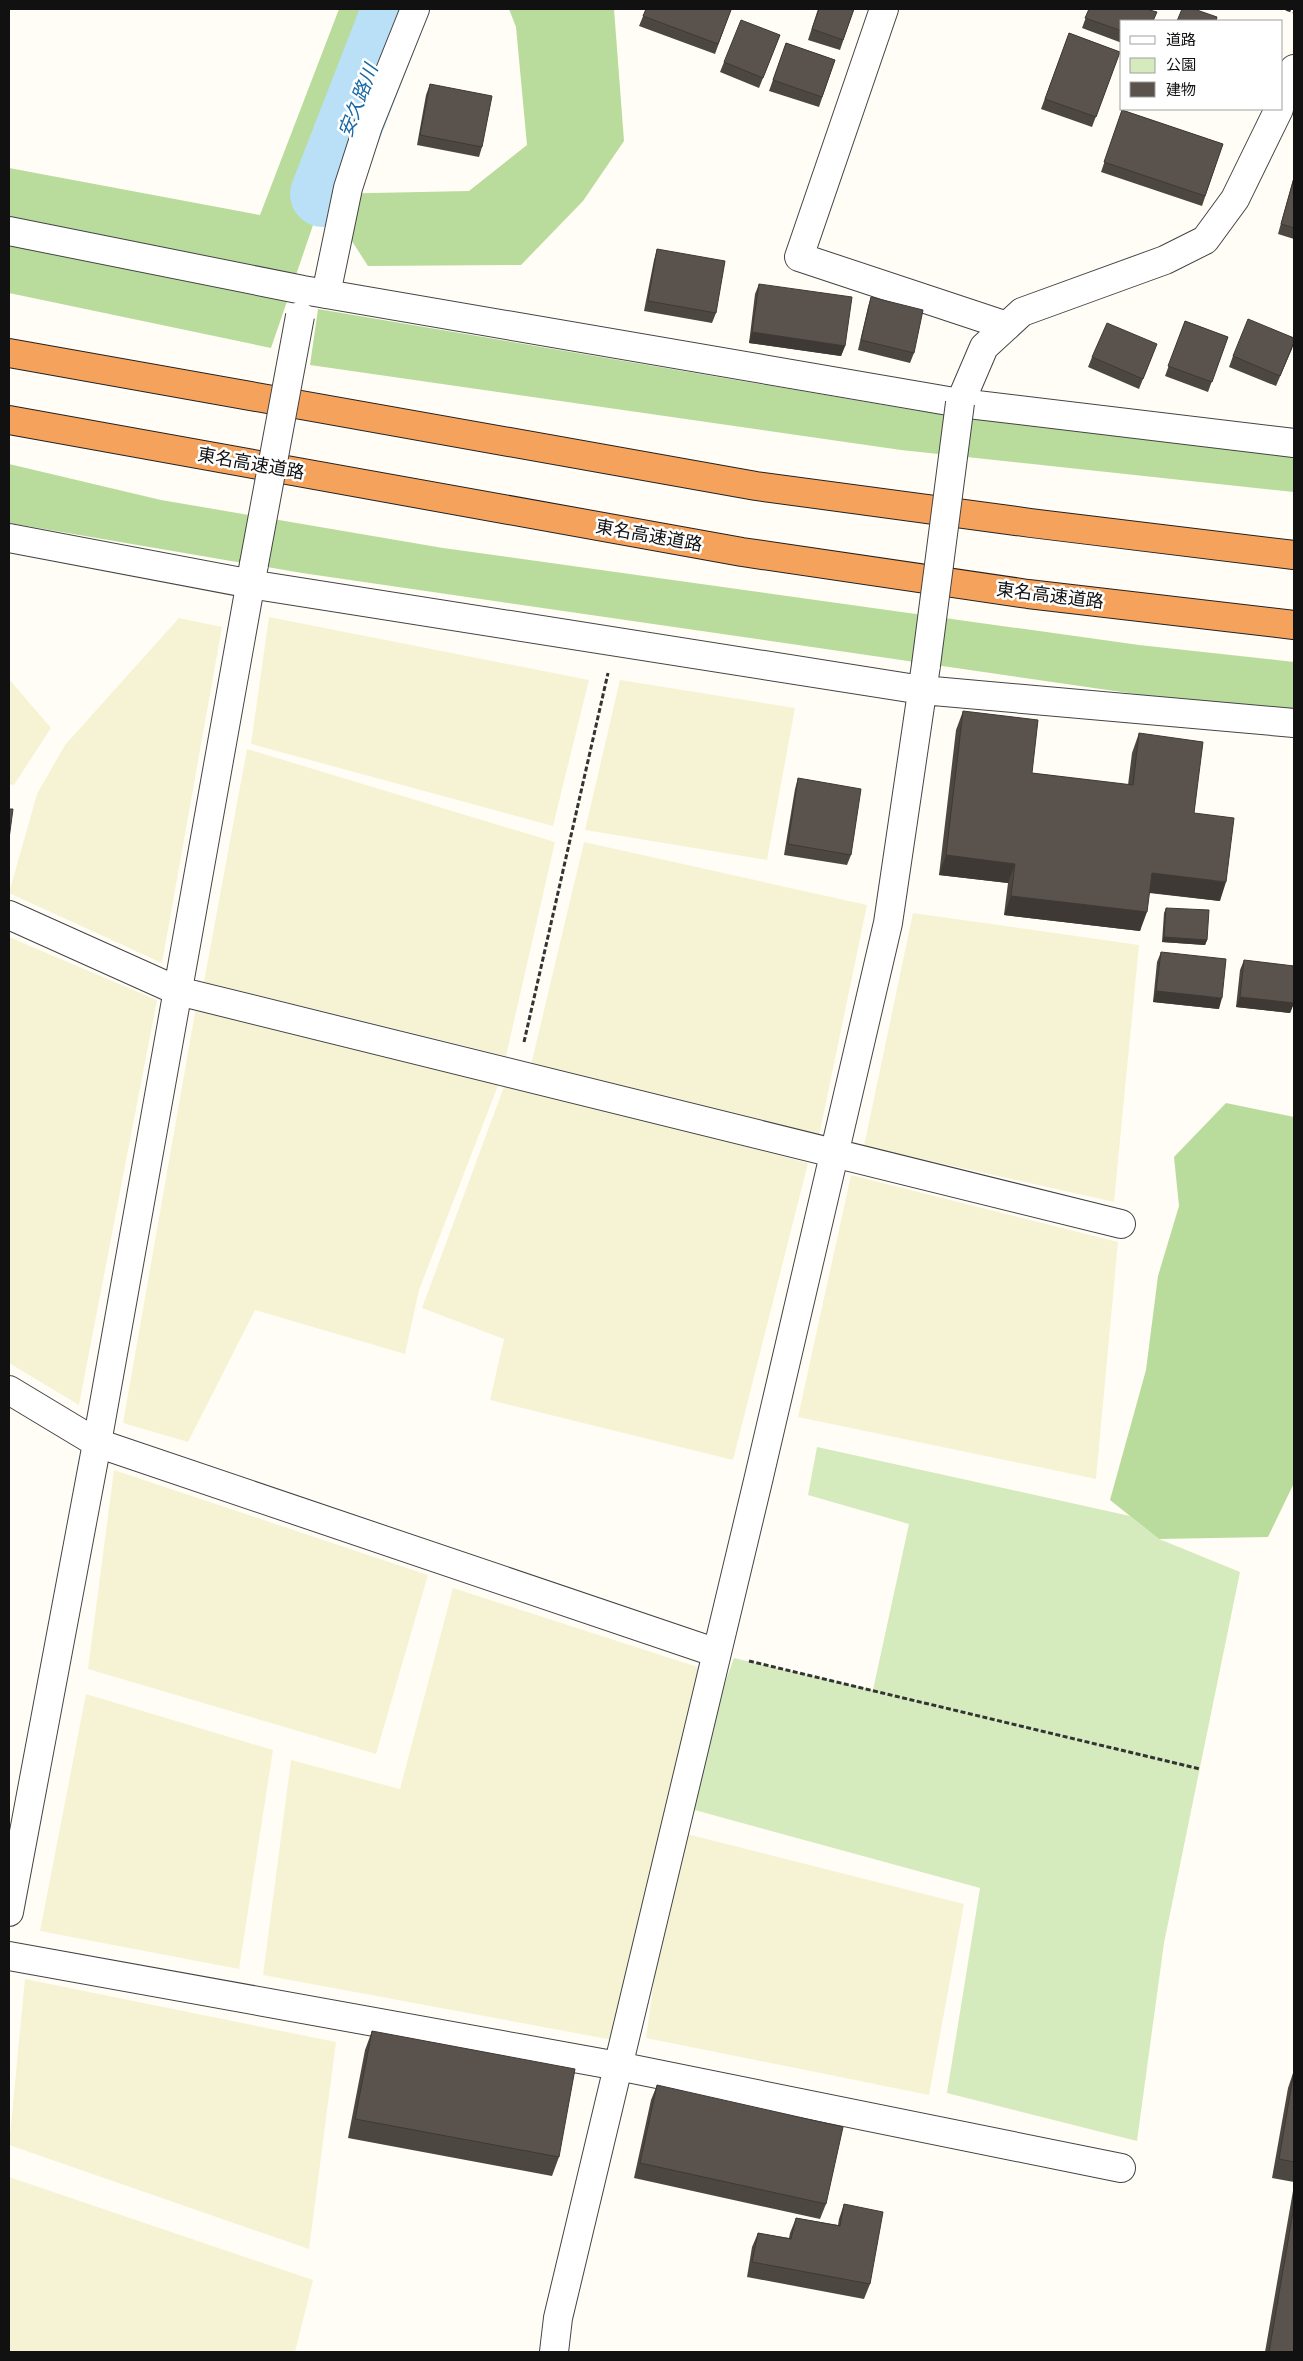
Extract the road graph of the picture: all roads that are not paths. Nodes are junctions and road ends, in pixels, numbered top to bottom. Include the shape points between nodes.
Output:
1 (415, 9) edge
2 (884, 9) edge
3 (1294, 69) edge
4 (1283, 99) edge
5 (1279, 110) edge
6 (9, 231) edge
7 (310, 300) junction
8 (1006, 326) junction
9 (9, 353) edge
10 (960, 403) junction
11 (9, 420) edge
12 (1294, 443) edge
13 (9, 538) edge
14 (1294, 555) edge
15 (252, 574) junction
16 (1294, 625) edge
17 (924, 678) junction
18 (1294, 724) edge
19 (9, 915) edge
20 (178, 991) junction
21 (836, 1153) junction
22 (1121, 1224) dead end
23 (9, 1390) edge
24 (97, 1443) junction
25 (717, 1653) junction
26 (9, 1912) edge
27 (9, 1956) edge
28 (618, 2066) junction
29 (1120, 2168) dead end
30 (554, 2352) edge

1 - 7 street via 368,126
2 - 8 street via 799,257
3 - 4 street
5 - 8 street via 1235,199 1205,240 1165,260 1022,312
6 - 7 street
7 - 10 street
7 - 15 street, bridge
8 - 10 street via 984,347
9 - 14 highway via 756,486
10 - 12 street
10 - 17 street, bridge
11 - 16 highway, 東名高速道路 via 742,552 1028,594
13 - 15 street
15 - 17 street via 615,642
15 - 20 street
17 - 18 street
17 - 21 street via 888,923
19 - 20 street
20 - 21 street
20 - 24 street
21 - 22 street
21 - 25 street
23 - 24 street
24 - 25 street
24 - 26 street
25 - 28 street
27 - 28 street
28 - 29 street
28 - 30 street via 558,2318

